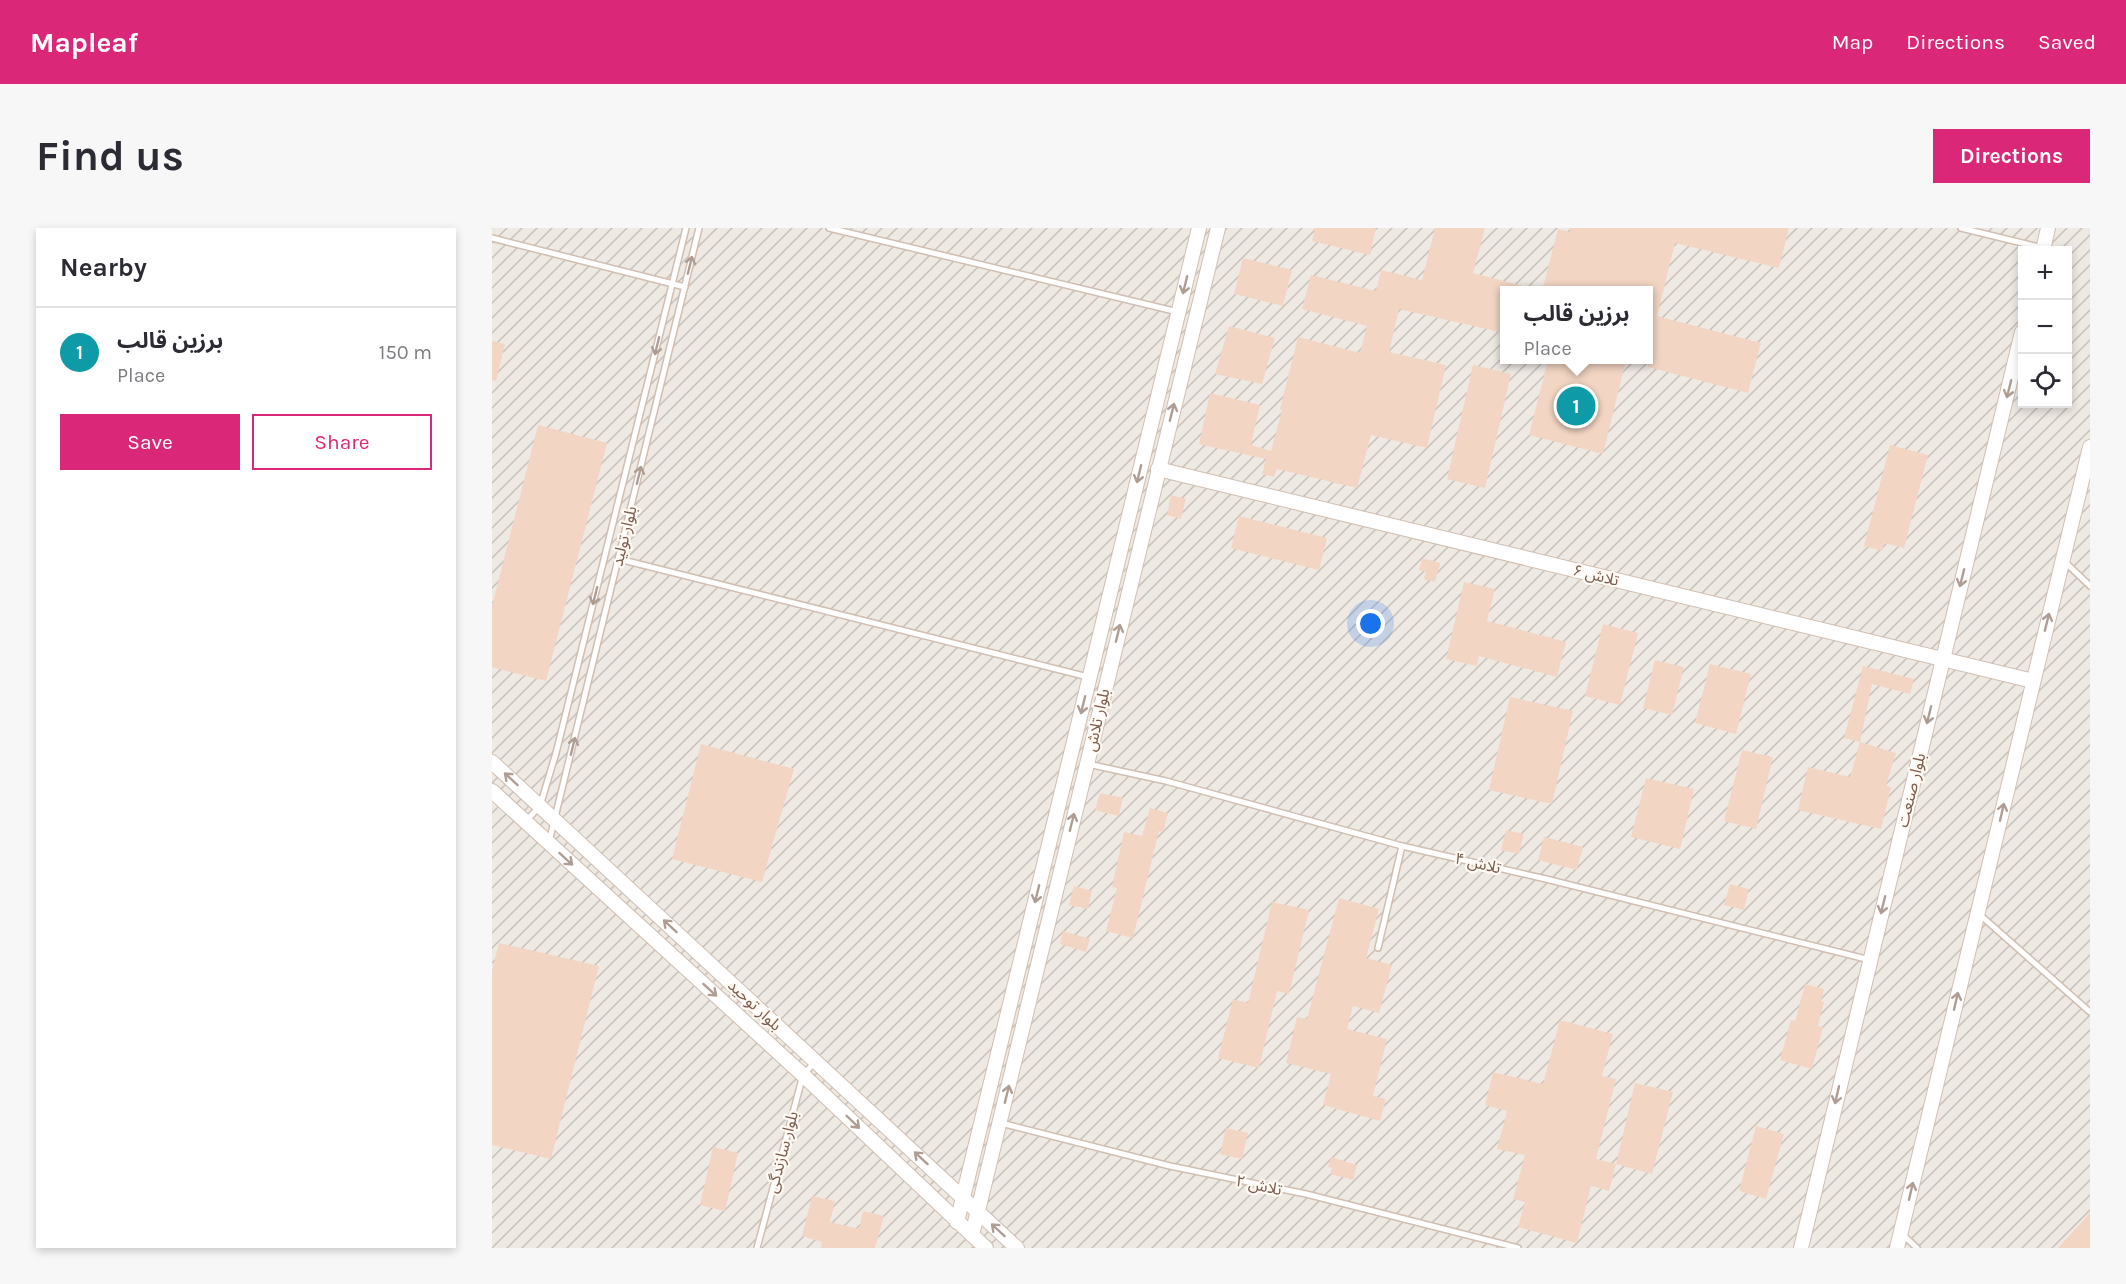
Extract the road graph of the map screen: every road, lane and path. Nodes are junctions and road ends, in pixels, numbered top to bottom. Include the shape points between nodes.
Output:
1 (686, 228) edge
2 (699, 228) edge
3 (830, 228) edge
4 (1199, 228) edge
5 (1218, 228) edge
6 (1961, 228) edge
7 (2048, 228) edge
8 (492, 238) edge
9 (2031, 246) edge
10 (2044, 246) edge
11 (672, 285) junction
12 (685, 288) junction
13 (1179, 312) junction
14 (2018, 349) edge
15 (643, 400) junction
16 (657, 403) junction
17 (2090, 447) edge
18 (1158, 469) junction
19 (618, 502) junction
20 (632, 506) junction
21 (619, 559) junction
22 (2062, 560) junction
23 (2090, 586) edge
24 (587, 627) junction
25 (601, 631) junction
26 (1943, 659) junction
27 (1090, 677) junction
28 (1106, 681) junction
29 (2033, 681) junction
30 (1070, 759) junction
31 (492, 762) edge
32 (1087, 763) junction
33 (492, 790) edge
34 (540, 806) junction
35 (555, 820) junction
36 (525, 822) junction
37 (549, 843) junction
38 (1402, 846) junction
39 (1978, 912) junction
40 (1378, 948) dead end
41 (1870, 960) junction
42 (2090, 1012) edge
43 (816, 1061) junction
44 (803, 1075) junction
45 (1000, 1122) junction
46 (970, 1169) junction
47 (987, 1173) junction
48 (963, 1198) junction
49 (978, 1212) junction
50 (957, 1221) junction
51 (1901, 1233) junction
52 (972, 1235) junction
53 (757, 1248) edge
54 (986, 1248) edge
55 (1017, 1248) edge
56 (1518, 1248) edge
57 (1801, 1248) edge
58 (1897, 1248) edge
59 (1917, 1248) edge

1 - 11 lane, بلوار تولید
12 -> 2 lane, بلوار تولید
3 - 13 lane
4 -> 13 street, بلوار تلاش
18 -> 5 street, بلوار تلاش
6 - 9 lane
7 - 10 street
8 - 11 lane
11 - 12 lane
11 -> 15 lane, بلوار تولید
12 - 16 lane, بلوار تولید
13 -> 27 street, بلوار تلاش
14 -> 26 street, بلوار صنعت
15 - 16 lane
15 - 19 lane, بلوار تولید
20 -> 16 lane, بلوار تولید
17 - 22 street
18 - 26 street, تلاش ۶
28 -> 18 street, بلوار تلاش
19 - 20 lane
19 -> 24 lane, بلوار تولید
20 - 21 lane, بلوار تولید
21 - 25 lane, بلوار تولید
21 - 27 lane
22 - 23 lane
29 -> 22 street
24 - 25 lane
24 - 34 lane, بلوار تولید
35 -> 25 lane, بلوار تولید
26 - 29 street, تلاش ۶
26 -> 41 street, بلوار صنعت
27 - 28 street
27 -> 30 street, بلوار تلاش
28 - 32 street, بلوار تلاش
39 -> 29 street
30 - 32 street
30 -> 46 street, بلوار تلاش
34 -> 31 street, بلوار توحید
32 - 38 lane, تلاش ۴
45 -> 32 street, بلوار تلاش
33 - 36 street, بلوار توحید
34 - 35 street, بلوار توحید
34 - 36 lane, بلوار تولید
35 - 37 lane, بلوار تولید
43 -> 35 street, بلوار توحید
36 - 37 street, بلوار توحید
37 -> 44 street, بلوار توحید
38 - 40 lane
38 - 41 lane, تلاش ۴
39 - 42 lane
51 -> 39 street
41 -> 57 street, بلوار صنعت
43 - 44 lane, بلوار سازندگی
48 -> 43 street, بلوار توحید
44 -> 50 street, بلوار توحید
44 - 53 lane, بلوار سازندگی
45 - 47 street, بلوار تلاش
45 - 56 lane, تلاش ۲
46 - 47 street
46 - 48 street, بلوار تلاش
47 - 49 street, بلوار تلاش
48 - 49 street, بلوار توحید
48 - 50 street, بلوار تلاش
49 - 52 street, بلوار تلاش
55 -> 49 street, بلوار توحید
50 - 52 street, بلوار توحید
51 - 58 street
51 - 59 lane
52 - 54 street, بلوار توحید

